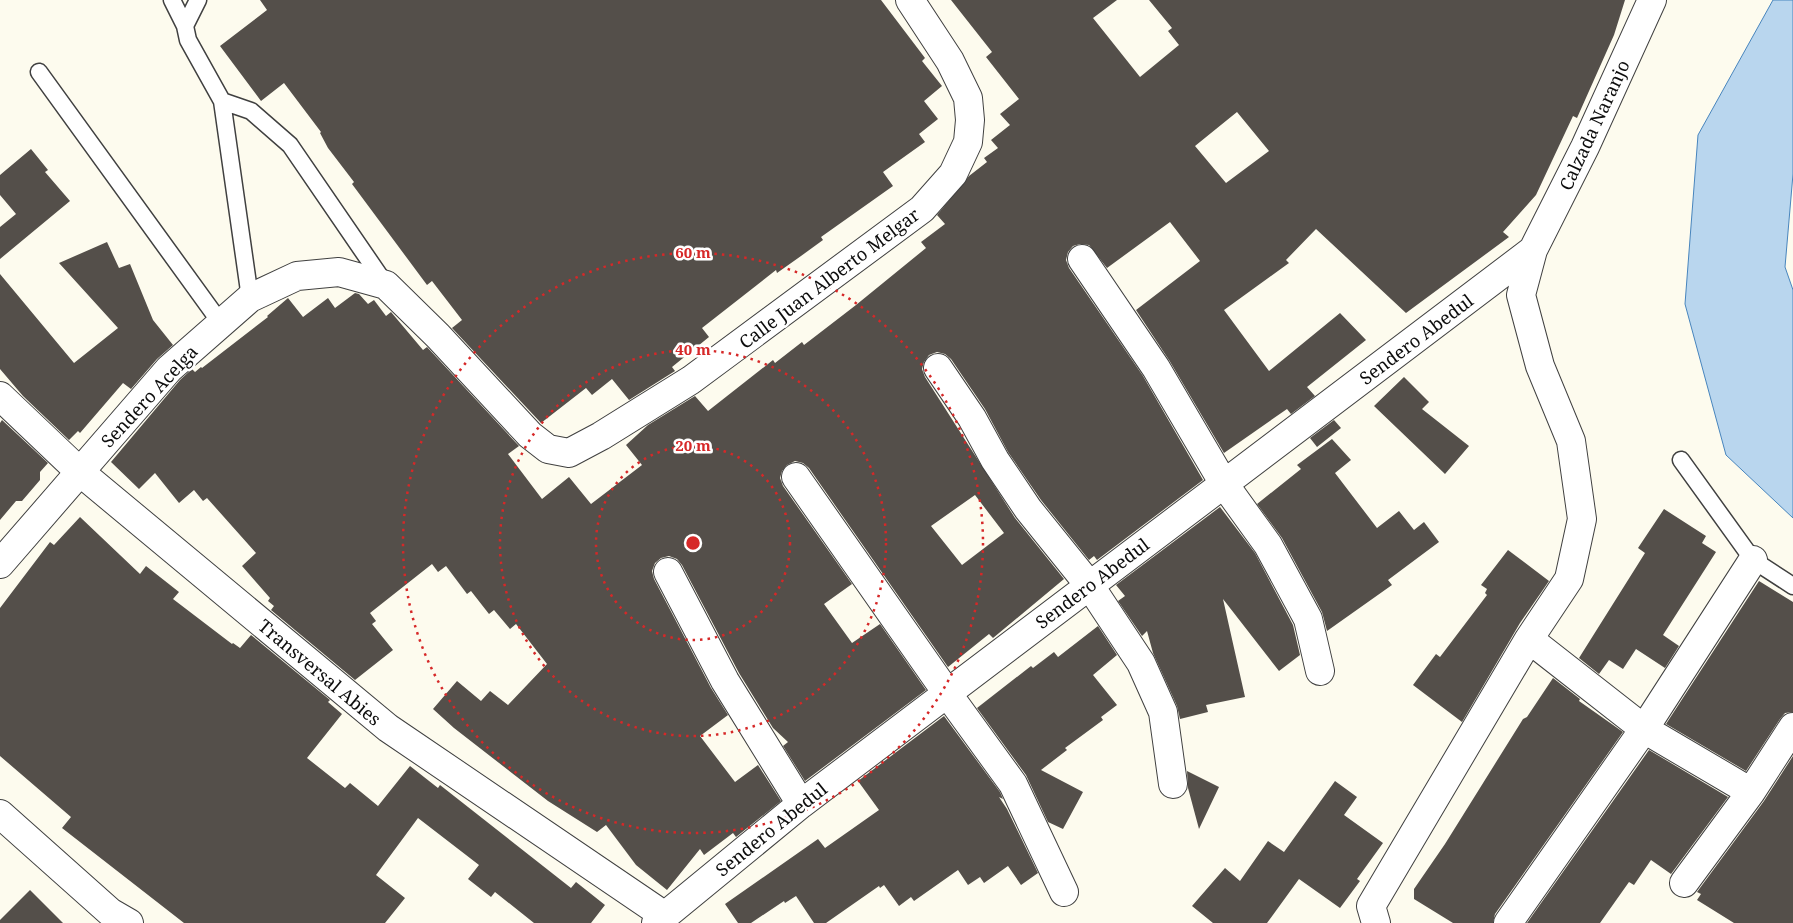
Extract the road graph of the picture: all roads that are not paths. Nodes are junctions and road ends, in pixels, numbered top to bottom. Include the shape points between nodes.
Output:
1 (172, 0) edge
2 (198, 0) edge
3 (910, 0) edge
4 (1652, 0) edge
5 (184, 26) junction
6 (39, 72) dead end
7 (222, 101) junction
8 (1533, 250) junction
9 (1082, 259) dead end
10 (386, 285) junction
11 (250, 298) junction
12 (220, 322) junction
13 (938, 368) dead end
14 (0, 396) edge
15 (1681, 460) dead end
16 (80, 472) junction
17 (796, 477) dead end
18 (1224, 484) junction
19 (1753, 560) junction
20 (0, 564) edge
21 (668, 572) dead end
22 (1090, 586) junction
23 (1793, 586) edge
24 (1529, 639) junction
25 (1320, 671) dead end
26 (947, 693) junction
27 (1793, 727) edge
28 (1644, 729) junction
29 (1173, 784) dead end
30 (1751, 792) junction
31 (801, 804) junction
32 (0, 814) edge
33 (1684, 883) dead end
34 (1064, 892) dead end
35 (1369, 917) edge
36 (661, 919) edge
37 (129, 923) edge
38 (1508, 923) edge

1 - 5 lane
2 - 5 lane
3 - 10 street, Calle Juan Alberto Melgar via 950,61 968,98 968,142 953,174 922,209 747,339 691,380 593,440 569,453 548,449 530,435
4 - 8 street, Calzada Naranjo via 1585,147
5 - 7 lane via 188,40
6 - 12 lane
7 - 10 lane via 251,111 290,145
7 - 11 lane
8 - 18 street, Sendero Abedul
8 - 24 street via 1521,295 1540,366 1571,441 1582,519 1569,579
9 - 18 street via 1156,368
10 - 11 street, Sendero Acelga via 339,272 298,276
11 - 12 street, Sendero Acelga
12 - 16 street, Sendero Acelga via 169,369
13 - 22 street via 1028,509
14 - 16 street, Transversal Abies
15 - 19 lane
16 - 20 street, Sendero Acelga
16 - 36 street, Transversal Abies via 388,728
17 - 26 street
18 - 22 street, Sendero Abedul
18 - 25 street via 1268,545 1308,619
19 - 23 lane
19 - 28 street
21 - 31 street via 725,681
22 - 26 street, Sendero Abedul
22 - 29 street via 1141,663 1163,712
24 - 28 street
24 - 35 street
26 - 31 street, Sendero Abedul
26 - 34 street via 1013,784
27 - 30 street
28 - 30 street
28 - 38 street
30 - 33 street
31 - 36 street, Sendero Abedul
32 - 37 street via 110,912

